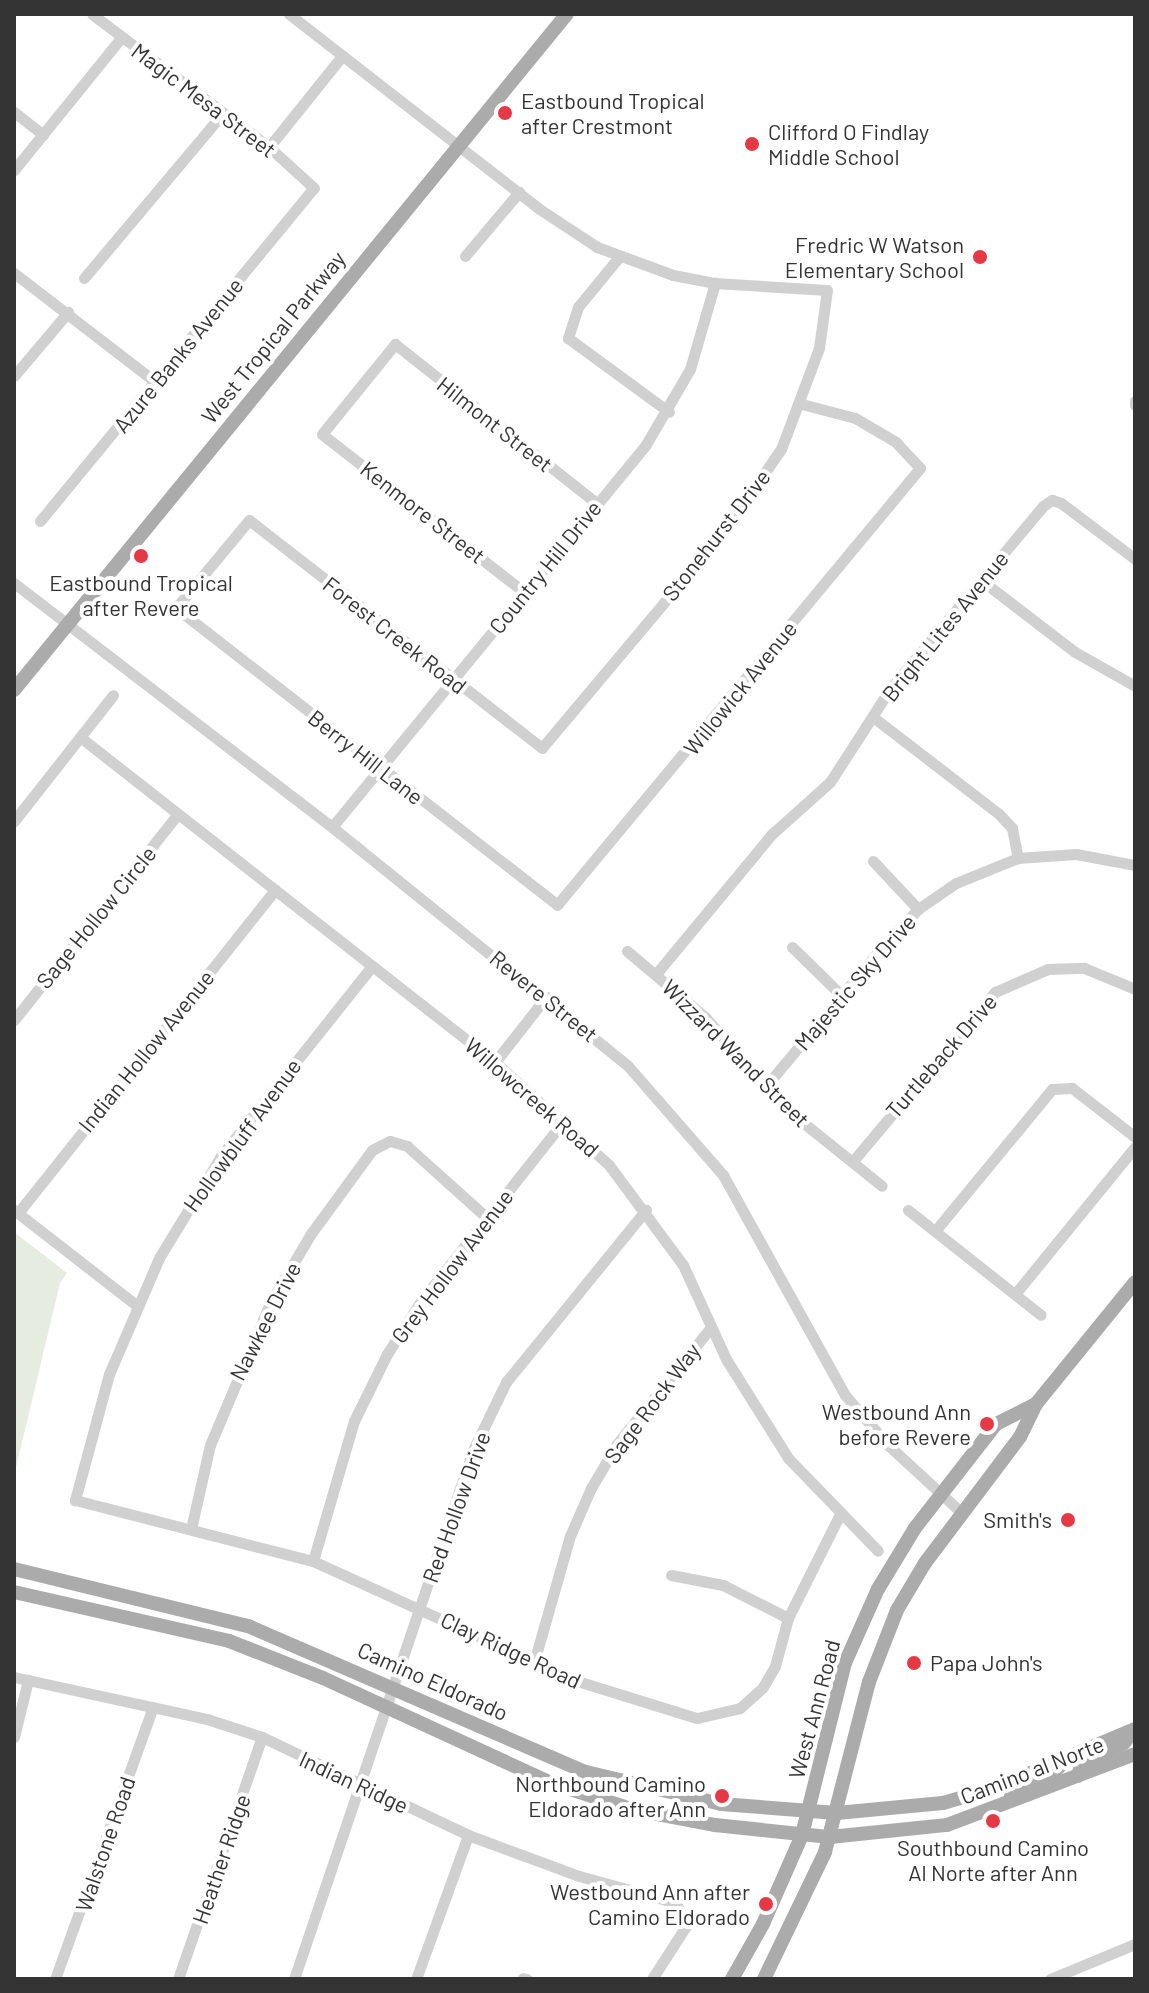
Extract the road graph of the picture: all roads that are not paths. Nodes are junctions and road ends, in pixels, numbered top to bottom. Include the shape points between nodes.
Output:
1 (92, 14) edge
2 (289, 14) edge
3 (567, 14) edge
4 (121, 38) junction
5 (342, 56) junction
6 (14, 112) edge
7 (223, 113) junction
8 (43, 135) junction
9 (269, 147) junction
10 (458, 147) junction
11 (14, 170) edge
12 (314, 188) joint
13 (519, 192) junction
14 (465, 256) dead end
15 (619, 257) junction
16 (14, 273) edge
17 (84, 278) dead end
18 (715, 283) junction
19 (68, 312) junction
20 (395, 344) joint
21 (14, 376) edge
22 (157, 383) junction
23 (802, 404) junction
24 (669, 412) junction
25 (596, 503) junction
26 (249, 520) joint
27 (40, 521) dead end
28 (1135, 559) edge
29 (981, 580) junction
30 (14, 583) edge
31 (524, 592) junction
32 (65, 624) junction
33 (453, 680) junction
34 (1135, 686) edge
35 (14, 690) edge
36 (113, 695) dead end
37 (873, 717) junction
38 (80, 737) junction
39 (542, 748) joint
40 (380, 769) junction
41 (178, 814) junction
42 (14, 821) edge
43 (332, 827) junction
44 (1018, 858) junction
45 (873, 861) dead end
46 (1135, 865) edge
47 (275, 890) junction
48 (557, 905) joint
49 (918, 909) junction
50 (792, 947) dead end
51 (627, 951) dead end
52 (372, 966) junction
53 (656, 974) junction
54 (1135, 989) edge
55 (841, 995) junction
56 (546, 997) junction
57 (14, 1020) edge
58 (495, 1062) junction
59 (766, 1086) junction
60 (565, 1119) junction
61 (1135, 1137) edge
62 (1135, 1147) edge
63 (853, 1161) junction
64 (882, 1186) dead end
65 (646, 1210) junction
66 (908, 1210) dead end
67 (16, 1211) edge
68 (486, 1217) junction
69 (935, 1231) junction
70 (1135, 1282) edge
71 (1015, 1294) junction
72 (136, 1305) junction
73 (1041, 1315) dead end
74 (711, 1327) junction
75 (1036, 1404) junction
76 (941, 1493) junction
77 (75, 1500) joint
78 (962, 1513) junction
79 (839, 1516) junction
80 (191, 1529) junction
81 (878, 1551) dead end
82 (313, 1561) junction
83 (14, 1569) edge
84 (671, 1575) dead end
85 (14, 1592) edge
86 (420, 1608) junction
87 (788, 1618) junction
88 (534, 1662) junction
89 (14, 1677) edge
90 (28, 1680) junction
91 (394, 1689) junction
92 (153, 1707) junction
93 (388, 1709) junction
94 (1134, 1730) edge
95 (14, 1737) edge
96 (262, 1737) junction
97 (1135, 1754) edge
98 (1068, 1756) junction
99 (1078, 1776) junction
100 (359, 1786) junction
101 (992, 1811) junction
102 (809, 1812) junction
103 (837, 1813) junction
104 (468, 1835) junction
105 (802, 1835) junction
106 (830, 1837) junction
107 (1135, 1944) edge
108 (55, 1979) edge
109 (178, 1979) edge
110 (294, 1979) edge
111 (416, 1979) edge
112 (652, 1979) edge
113 (732, 1979) edge
114 (764, 1979) edge
115 (1050, 1979) edge

1 - 4 street, Magic Mesa Street
2 - 5 street
3 - 10 main road, West Tropical Parkway
4 - 7 street, Magic Mesa Street
4 - 8 street
5 - 9 street
5 - 10 street
6 - 8 street
7 - 9 street, Magic Mesa Street
7 - 17 street
8 - 11 street
9 - 12 street, Magic Mesa Street
10 - 13 street
10 - 32 main road, West Tropical Parkway
12 - 22 street, Azure Banks Avenue
13 - 14 street
13 - 15 street via 569,230
15 - 18 street
15 - 24 street via 578,307 568,338
16 - 19 street
18 - 23 street, Stonehurst Drive via 827,290 827,314
18 - 24 street, Country Hill Drive via 705,328
19 - 21 street
19 - 22 street
20 - 25 street, Hilmont Street
20 - 31 street, Kenmore Street via 322,434
22 - 27 street, Azure Banks Avenue
23 - 39 street, Stonehurst Drive via 781,449 724,531
23 - 48 street, Willowick Avenue via 855,418 896,442 920,468
24 - 25 street, Country Hill Drive
25 - 31 street, Country Hill Drive
26 - 33 street, Forest Creek Road
26 - 40 street, Berry Hill Lane via 176,608
28 - 29 street, Bright Lites Avenue via 1052,500
29 - 34 street via 1094,666
29 - 37 street, Bright Lites Avenue
30 - 32 street, Revere Street
31 - 33 street, Country Hill Drive
32 - 35 main road, West Tropical Parkway
32 - 43 street, Revere Street
33 - 39 street, Forest Creek Road
33 - 40 street, Country Hill Drive
36 - 38 street
37 - 44 street via 999,814 1012,828
37 - 53 street, Bright Lites Avenue via 830,782 772,834
38 - 41 street, Willowcreek Road
38 - 42 street
40 - 43 street, Country Hill Drive
40 - 48 street, Berry Hill Lane
41 - 47 street, Willowcreek Road
41 - 57 street, Sage Hollow Circle
43 - 56 street, Revere Street
44 - 46 street, Majestic Sky Drive via 1076,854
44 - 49 street, Majestic Sky Drive via 956,883
45 - 49 street
47 - 52 street, Willowcreek Road
47 - 67 street, Indian Hollow Avenue
49 - 55 street, Majestic Sky Drive
50 - 55 street
51 - 53 street, Wizzard Wand Street
52 - 58 street, Willowcreek Road
52 - 72 street, Hollowbluff Avenue via 221,1156
53 - 59 street, Wizzard Wand Street via 705,1017
54 - 63 street, Turtleback Drive via 1072,968 1048,969 995,992
55 - 59 street, Majestic Sky Drive
56 - 58 street
56 - 76 street, Revere Street via 628,1066 703,1148 752,1221 845,1395 888,1445
58 - 60 street, Willowcreek Road
59 - 63 street, Wizzard Wand Street via 785,1108
60 - 65 street, Willowcreek Road
60 - 68 street, Grey Hollow Avenue
61 - 69 street via 1061,1086 1052,1089
62 - 71 street
63 - 64 street, Wizzard Wand Street
65 - 74 street, Willowcreek Road via 683,1265
65 - 86 street, Red Hollow Drive via 506,1382 457,1489
66 - 69 street
67 - 72 street
68 - 80 street, Nawkee Drive via 407,1146 380,1144 310,1235 270,1303 210,1445
68 - 82 street, Grey Hollow Avenue via 387,1354 354,1421
69 - 71 street
70 - 75 main road, West Ann Road
71 - 73 street
72 - 77 street, Hollowbluff Avenue via 95,1417
74 - 79 street, Willowcreek Road via 788,1458
74 - 88 street, Sage Rock Way via 617,1444 591,1488 570,1536
75 - 76 main road, West Ann Road via 996,1424
75 - 78 main road, West Ann Road via 1020,1437
76 - 78 street, Revere Street
76 - 102 main road, West Ann Road via 889,1569 856,1636
77 - 80 street, Clay Ridge Road
78 - 103 main road, West Ann Road via 914,1580 880,1648
79 - 81 street, Willowcreek Road
79 - 87 street, Clay Ridge Road
80 - 82 street, Clay Ridge Road
82 - 86 street, Clay Ridge Road
83 - 91 main road, Camino Eldorado via 248,1626
84 - 87 street via 723,1585
85 - 93 main road, Camino Eldorado via 229,1641
86 - 88 street, Clay Ridge Road
86 - 91 street, Red Hollow Drive
87 - 88 street, Clay Ridge Road via 775,1666 763,1687 740,1708 713,1717 655,1709
89 - 90 street, Indian Ridge
90 - 92 street, Indian Ridge
90 - 95 street
91 - 93 street, Red Hollow Drive
91 - 102 main road, Camino Eldorado via 615,1781 721,1804
92 - 96 street, Indian Ridge
92 - 108 street, Walstone Road
93 - 100 street, Red Hollow Drive
93 - 105 main road, Camino Eldorado via 589,1797 700,1823
94 - 98 main road, Camino al Norte
94 - 99 main road via 1124,1743 1082,1762
96 - 100 street, Indian Ridge
96 - 109 street, Heather Ridge
97 - 99 main road, Camino al Norte
98 - 101 main road via 1048,1778
98 - 103 main road, Camino al Norte via 943,1803
99 - 101 main road, Camino al Norte
100 - 104 street, Indian Ridge
100 - 110 street, Red Hollow Drive
101 - 106 main road, Camino al Norte via 947,1825
102 - 103 main road, Camino Eldorado
102 - 105 main road, West Ann Road
103 - 106 main road, West Ann Road
104 - 111 street
104 - 112 street, Indian Ridge via 579,1876 666,1900 684,1915 682,1938
105 - 106 main road, Camino al Norte
105 - 113 main road, West Ann Road
106 - 114 main road, West Ann Road
107 - 115 street

